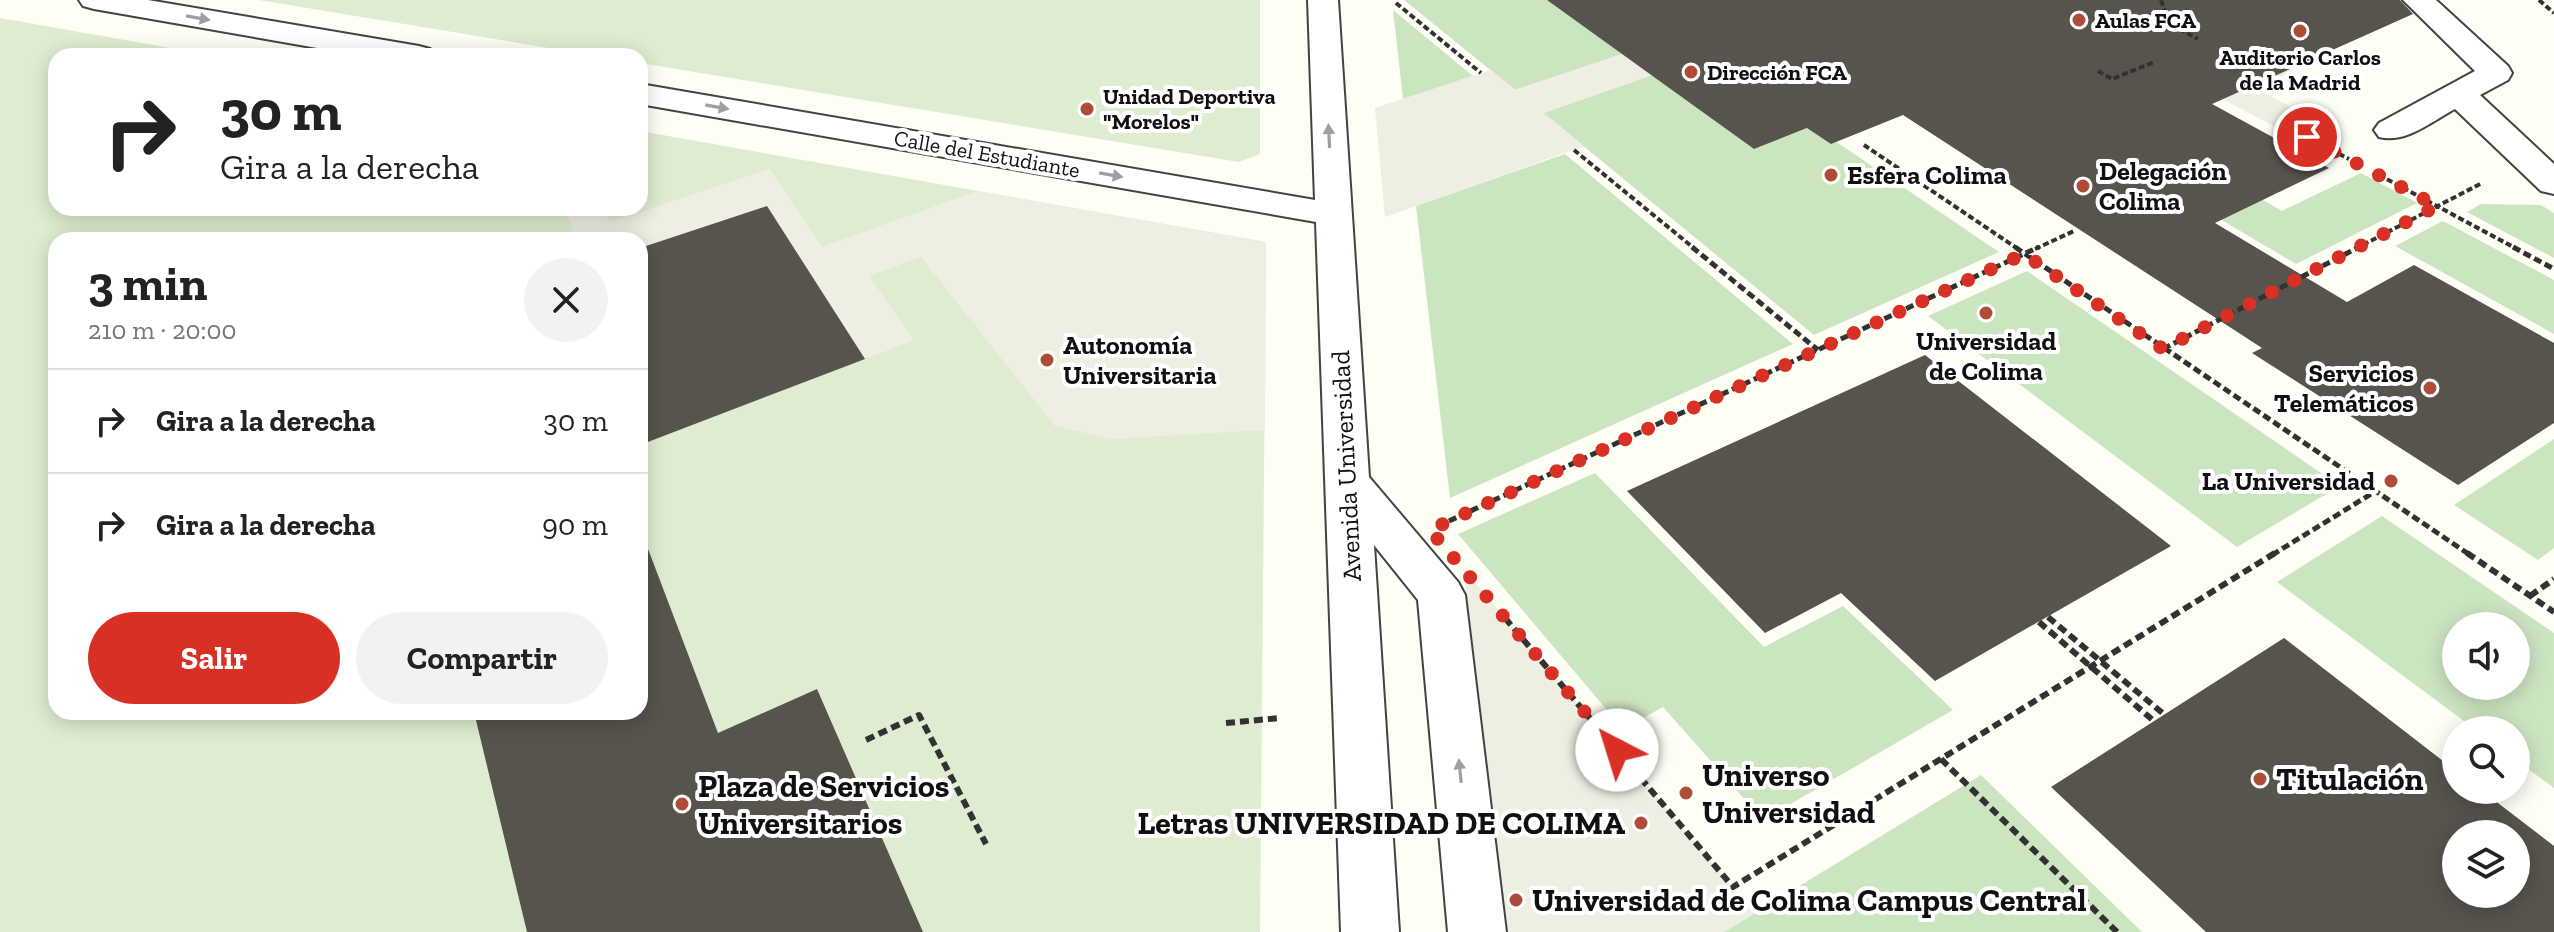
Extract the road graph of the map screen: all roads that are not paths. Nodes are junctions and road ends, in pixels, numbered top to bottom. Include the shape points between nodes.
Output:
1 (94, 0) edge
2 (1323, 0) edge
3 (2418, 0) edge
4 (373, 48) edge
5 (2458, 93) junction
6 (648, 95) edge
7 (2391, 130) dead end
8 (2554, 183) edge
9 (1333, 214) junction
10 (1347, 481) junction
11 (1370, 932) edge
12 (1477, 932) edge

1 -> 4 street
9 -> 2 street, Avenida Universidad
3 - 5 street via 2496,73
5 - 7 street
5 - 8 street
6 -> 9 street, Calle del Estudiante
9 - 10 street, Avenida Universidad
10 - 11 street, Avenida Universidad
12 -> 10 street via 1441,595

